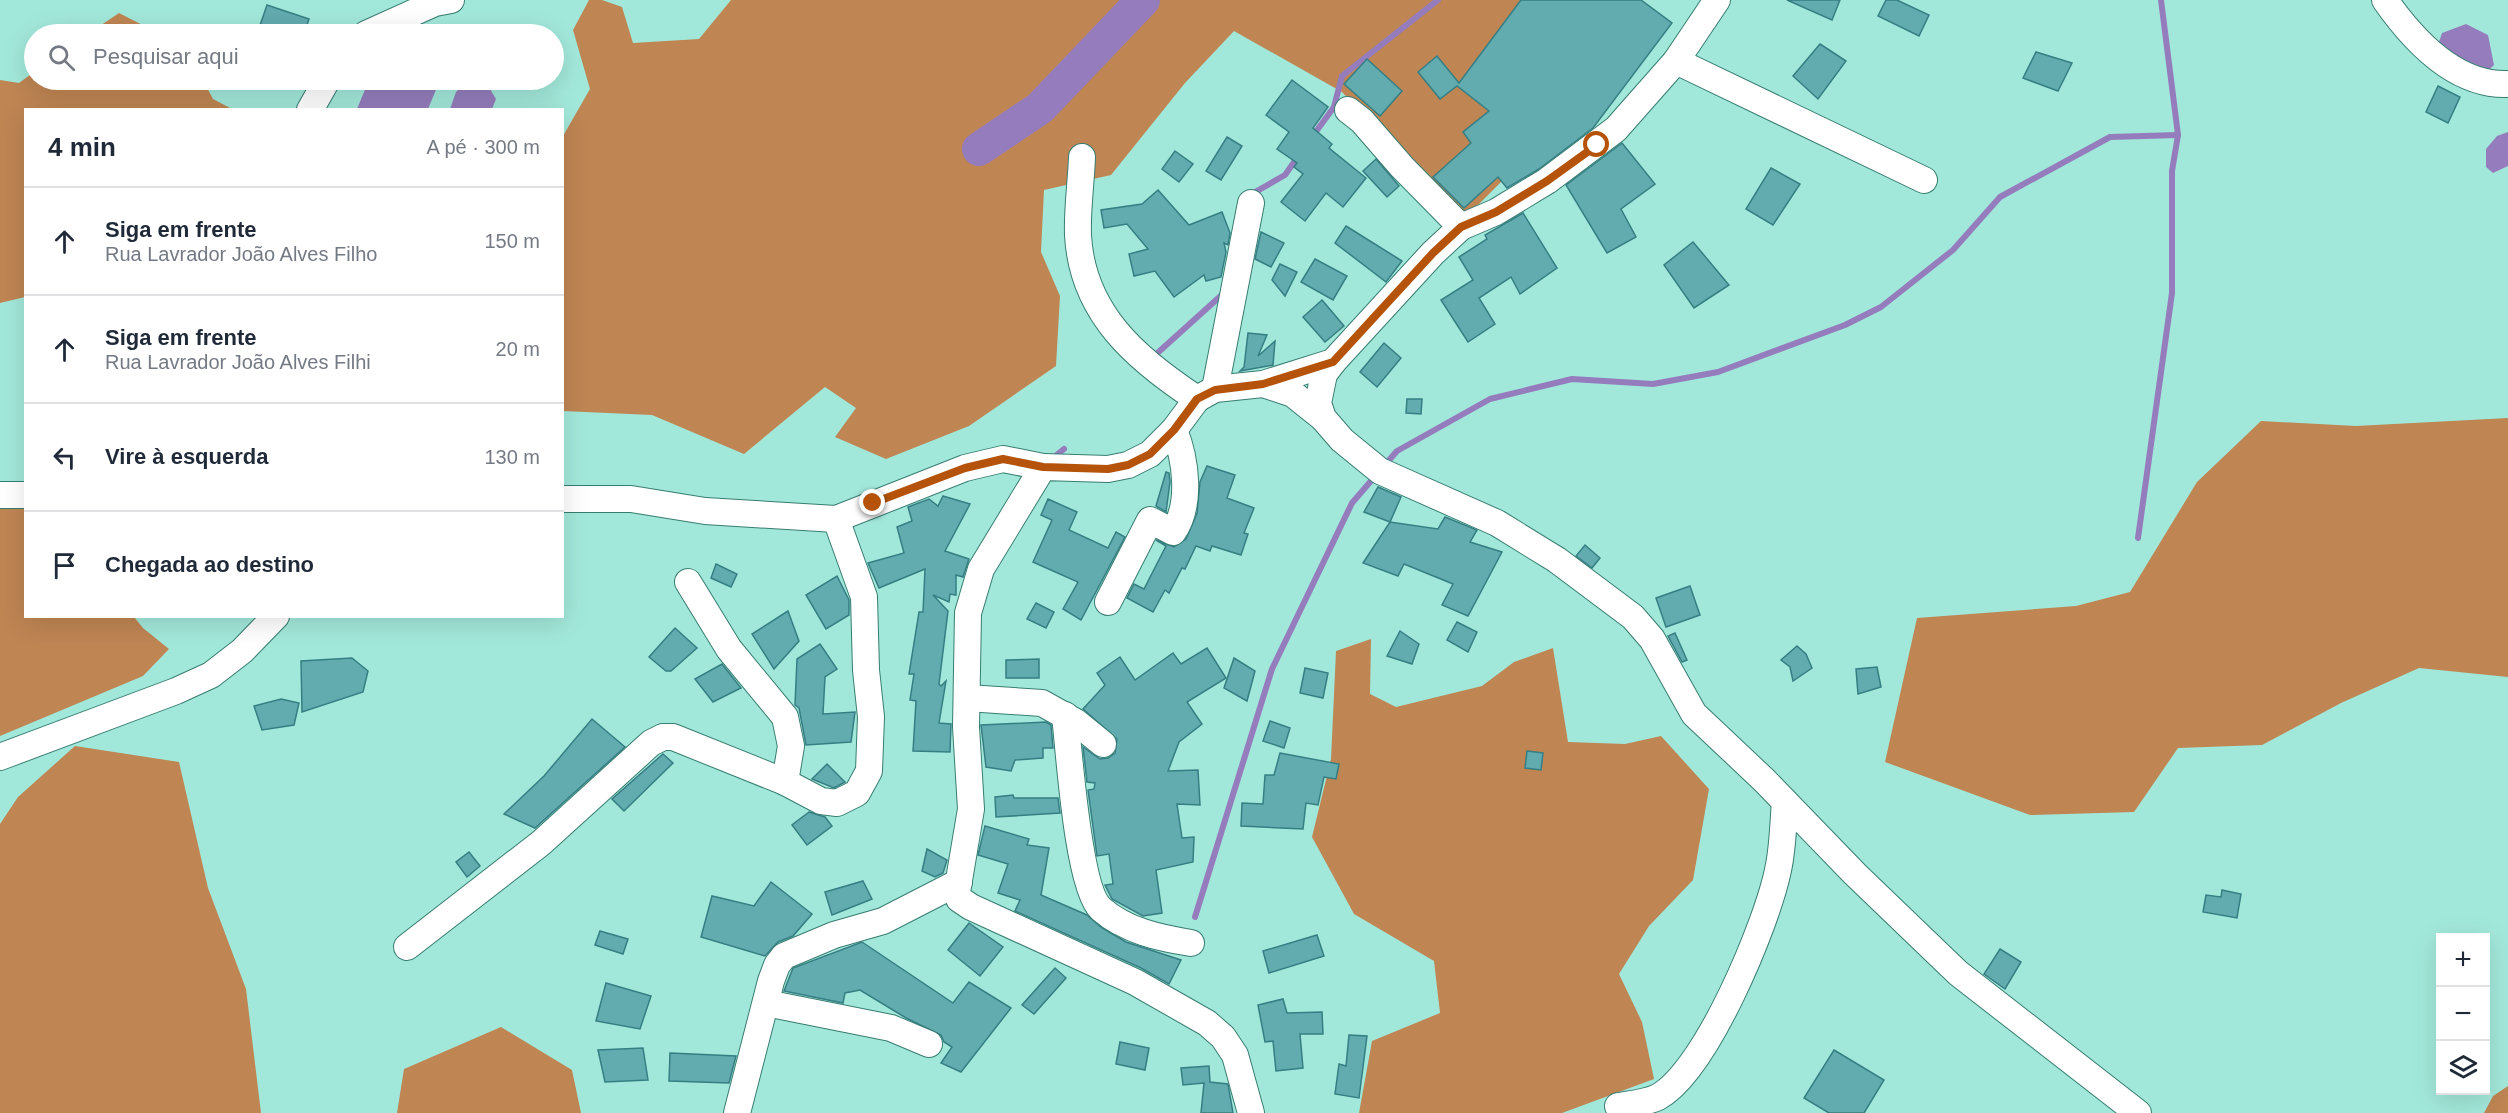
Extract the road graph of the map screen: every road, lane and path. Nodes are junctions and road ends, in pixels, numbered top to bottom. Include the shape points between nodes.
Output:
1 (451, 0) edge
2 (1717, 0) edge
3 (2385, 0) edge
4 (388, 24) edge
5 (1676, 61) junction
6 (2508, 84) edge
7 (321, 90) edge
8 (311, 108) edge
9 (1348, 110) dead end
10 (1082, 157) dead end
11 (1924, 180) dead end
12 (1251, 203) dead end
13 (1461, 227) junction
14 (1333, 362) junction
15 (1263, 384) junction
16 (1206, 394) junction
17 (1323, 418) junction
18 (1174, 430) junction
19 (1043, 467) junction
20 (0, 495) edge
21 (24, 495) edge
22 (564, 499) edge
23 (836, 519) junction
24 (688, 582) dead end
25 (1108, 602) dead end
26 (274, 618) edge
27 (967, 698) junction
28 (1065, 716) junction
29 (1103, 744) dead end
30 (0, 757) edge
31 (785, 782) junction
32 (1785, 802) junction
33 (959, 882) junction
34 (1191, 943) dead end
35 (407, 947) dead end
36 (766, 1003) junction
37 (929, 1044) dead end
38 (1618, 1106) dead end
39 (2130, 1110) edge
40 (737, 1113) edge
41 (1251, 1113) edge

1 - 4 street
2 - 5 street
3 - 6 street via 2416,38 2454,70 2488,85
5 - 11 street
5 - 13 street via 1640,104 1597,145 1496,212
7 - 8 street
9 - 13 street
10 - 16 street via 1078,233 1081,262 1098,308 1132,350 1165,378
12 - 16 street
13 - 14 street
14 - 15 street
14 - 17 street via 1324,374 1320,390 1318,403
15 - 16 street
15 - 17 street via 1293,394
16 - 18 street
17 - 32 street via 1342,440 1380,471 1497,523 1619,605 1652,639 1694,714
18 - 19 street via 1150,454 1128,465 1108,469
18 - 25 street via 1183,451 1182,520 1173,532 1149,520
19 - 23 street via 1003,459 965,468
19 - 27 street via 981,569 973,590 968,613
20 - 21 street
22 - 23 street via 631,499 705,511
23 - 31 street via 864,597 871,717 869,771 857,793 837,803 821,801
24 - 31 street via 729,649 785,717 791,746
26 - 30 street via 212,675
27 - 28 street via 1042,703
27 - 33 street via 971,809
28 - 29 street
28 - 34 street via 1082,854 1090,890 1099,908 1119,922 1156,937
31 - 35 street via 673,737 663,737 651,743 541,843
32 - 38 street via 1774,886 1713,1029 1676,1084 1658,1097
32 - 39 street via 1958,973
33 - 36 street via 883,921 834,935 784,956 777,964
33 - 41 street via 959,899 971,907 1135,982 1207,1023 1223,1036 1235,1055
36 - 37 street via 891,1028
36 - 40 street

